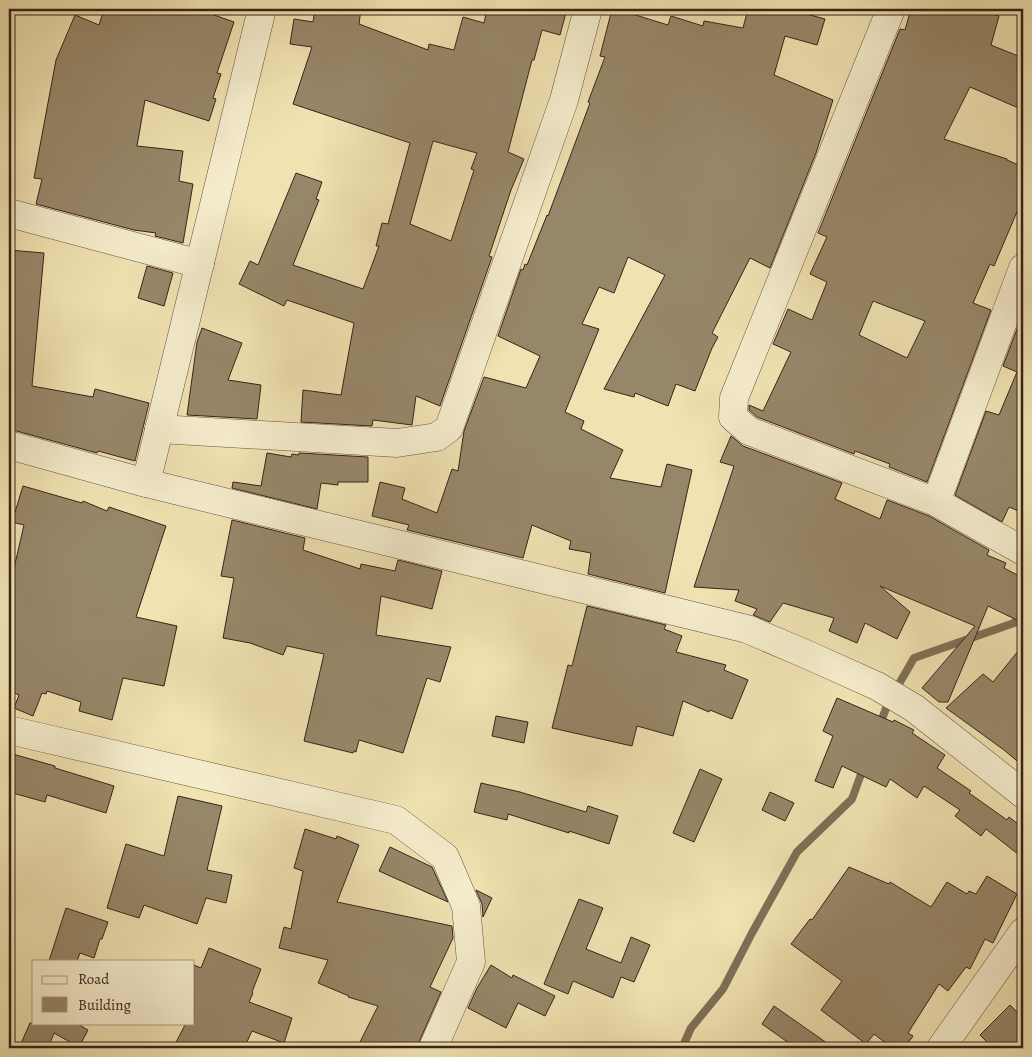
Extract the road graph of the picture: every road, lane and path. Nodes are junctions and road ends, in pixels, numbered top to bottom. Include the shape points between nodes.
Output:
1 (262, 9) edge
2 (588, 9) edge
3 (891, 9) edge
4 (9, 213) edge
5 (200, 264) junction
6 (1023, 268) edge
7 (159, 428) junction
8 (9, 447) edge
9 (146, 483) junction
10 (936, 502) junction
11 (1023, 551) edge
12 (9, 730) edge
13 (1023, 794) edge
14 (1023, 932) edge
15 (433, 1048) edge
16 (941, 1048) edge

1 - 5 street
2 - 7 street via 564,100 448,428 436,436 397,443
3 - 10 street via 734,398 733,417 749,431
4 - 5 street
5 - 7 street
6 - 10 street
7 - 9 street
8 - 9 street
9 - 13 street via 747,629 877,686 914,708
10 - 11 street
12 - 15 street via 396,820 445,857 466,906 471,962
14 - 16 street

